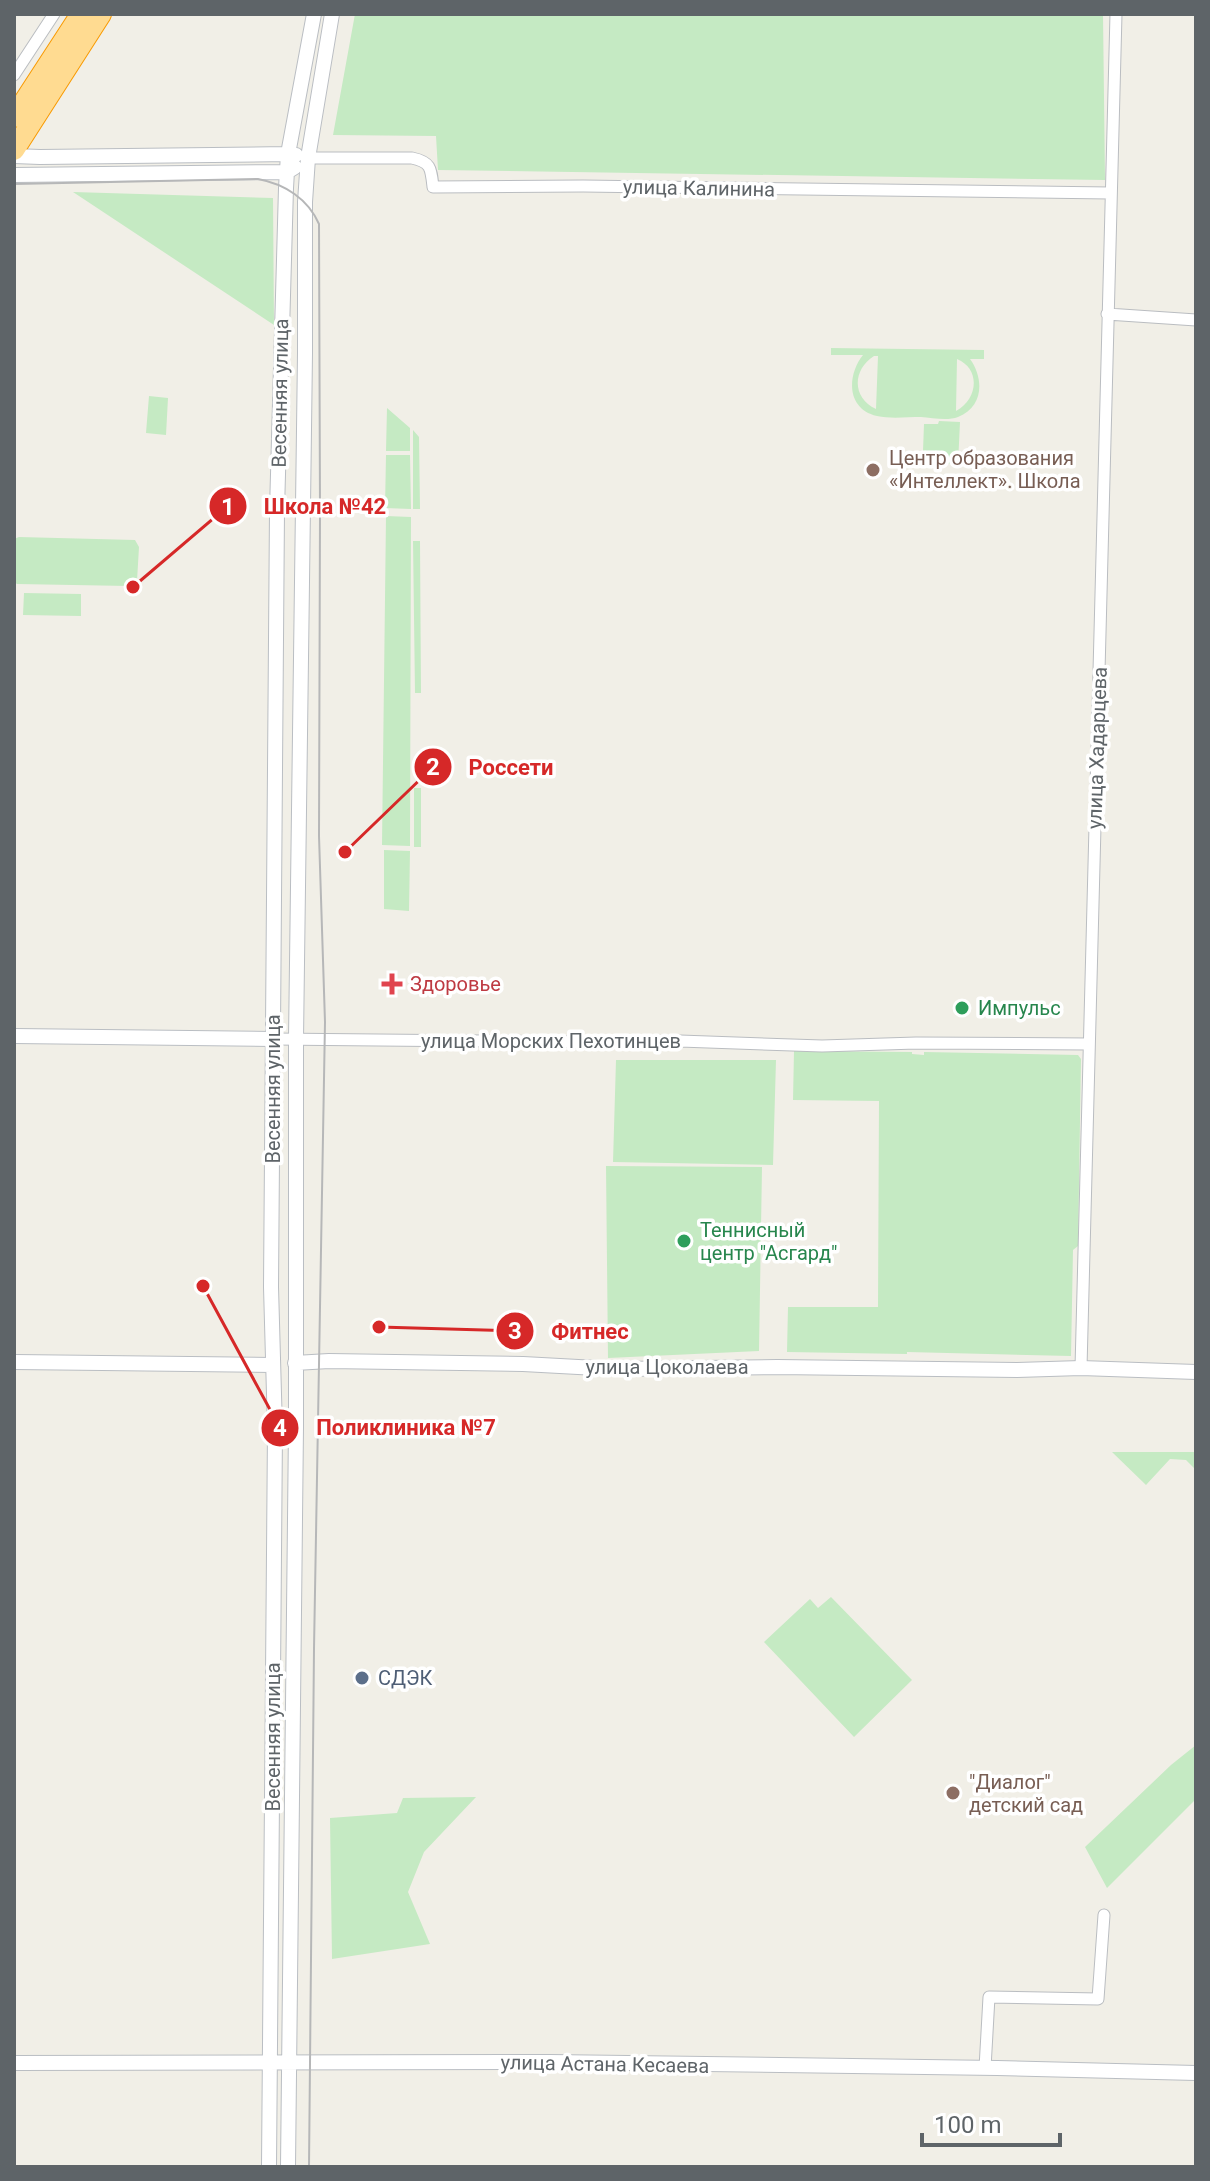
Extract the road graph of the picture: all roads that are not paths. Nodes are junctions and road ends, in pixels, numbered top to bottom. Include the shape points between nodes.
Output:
1 (54, 14) edge
2 (81, 14) edge
3 (101, 14) edge
4 (314, 14) edge
5 (332, 14) edge
6 (1116, 14) edge
7 (14, 75) edge
8 (14, 117) edge
9 (14, 153) edge
10 (288, 154) junction
11 (308, 158) junction
12 (287, 172) junction
13 (14, 175) edge
14 (1110, 193) junction
15 (1107, 314) junction
16 (1196, 320) edge
17 (14, 1036) edge
18 (273, 1039) junction
19 (296, 1039) junction
20 (1089, 1044) junction
21 (14, 1362) edge
22 (295, 1363) junction
23 (272, 1365) junction
24 (1081, 1368) junction
25 (1196, 1372) edge
26 (1104, 1915) dead end
27 (14, 2063) edge
28 (270, 2064) junction
29 (289, 2064) junction
30 (985, 2068) junction
31 (1196, 2073) edge
32 (269, 2167) edge
33 (288, 2167) edge

1 - 7 street
2 - 8 highway
3 - 9 highway
4 - 10 street, Весенняя улица
5 - 11 street, Весенняя улица
6 - 14 street, улица Хадарцева
9 - 10 street, улица Калинина
10 - 11 street, улица Калинина
10 - 12 street, Весенняя улица
11 - 12 street
11 - 14 street, улица Калинина via 423,160 432,170 433,187
11 - 19 street, Весенняя улица
12 - 13 street
12 - 18 street, Весенняя улица via 277,510
14 - 15 street, улица Хадарцева
15 - 16 street
15 - 20 street, улица Хадарцева
17 - 18 street, улица Морских Пехотинцев
18 - 19 street, улица Морских Пехотинцев
18 - 23 street, Весенняя улица
19 - 20 street, улица Морских Пехотинцев
19 - 22 street, Весенняя улица
20 - 24 street, улица Хадарцева
21 - 23 street, улица Цоколаева
22 - 23 street, улица Цоколаева
22 - 24 street, улица Цоколаева
22 - 29 street, Весенняя улица
23 - 28 street, Весенняя улица
24 - 25 street
26 - 30 street via 1098,1999 989,1997
27 - 28 street, улица Астана Кесаева
28 - 29 street, улица Астана Кесаева
28 - 32 street, Весенняя улица
29 - 30 street, улица Астана Кесаева
29 - 33 street, Весенняя улица
30 - 31 street, улица Астана Кесаева

